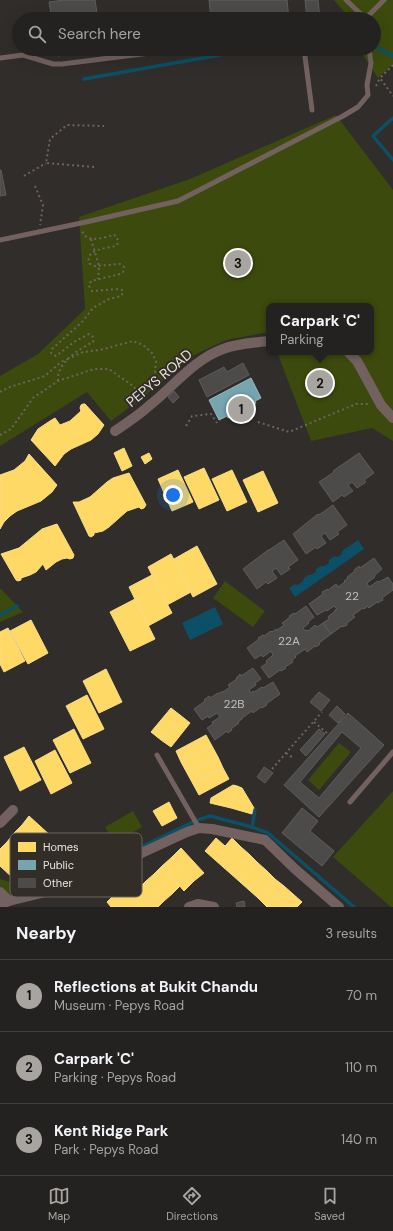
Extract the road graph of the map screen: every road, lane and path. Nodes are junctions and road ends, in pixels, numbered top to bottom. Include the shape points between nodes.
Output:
1 (346, 0) edge
2 (384, 0) edge
3 (358, 12) edge
4 (372, 12) edge
5 (15, 56) edge
6 (26, 56) edge
7 (126, 56) edge
8 (305, 56) edge
9 (370, 56) edge
10 (0, 58) edge
11 (393, 65) edge
12 (393, 96) edge
13 (312, 110) dead end
14 (104, 126) dead end
15 (46, 163) junction
16 (94, 167) dead end
17 (24, 176) dead end
18 (35, 186) dead end
19 (86, 222) junction
20 (40, 232) junction
21 (91, 239) junction
22 (0, 240) edge
23 (94, 252) junction
24 (99, 266) junction
25 (98, 279) junction
26 (266, 341) edge
27 (351, 355) edge
28 (58, 381) junction
29 (0, 392) edge
30 (142, 395) dead end
31 (159, 397) junction
32 (356, 404) dead end
33 (393, 418) edge
34 (258, 422) dead end
35 (217, 423) dead end
36 (186, 426) dead end
37 (115, 431) dead end
38 (0, 435) edge
39 (322, 712) dead end
40 (314, 722) junction
41 (327, 733) dead end
42 (286, 752) junction
43 (393, 752) edge
44 (156, 755) dead end
45 (293, 758) dead end
46 (272, 769) dead end
47 (350, 802) dead end
48 (13, 810) dead end
49 (0, 823) edge
50 (199, 828) junction
51 (142, 853) edge
52 (0, 892) edge
53 (27, 897) edge
54 (4, 903) edge
55 (189, 907) edge
56 (214, 907) edge
57 (339, 907) edge

1 - 3 lane
2 - 4 lane
5 - 10 lane
6 - 7 lane via 54,64
8 - 13 lane
9 - 19 lane via 368,95 358,107 344,116 178,201
11 - 12 path via 380,78
14 - 15 path via 67,125 50,139
15 - 16 path
15 - 17 path
18 - 20 path via 43,204
19 - 20 lane
19 - 21 path via 82,232 85,237
20 - 22 lane
21 - 23 path
21 - 23 path via 114,235 118,239 116,246
23 - 24 path
23 - 24 path via 91,253 89,262
24 - 25 path
24 - 25 path via 120,264 124,269 120,274
25 - 28 path via 90,282 92,291 119,289 123,293 93,308 82,322 52,349 51,353 56,356 89,334 94,339 61,367
26 - 31 street, PEPYS ROAD via 239,344 210,355 198,362
27 - 33 street via 358,361 381,404
28 - 30 path via 94,369 109,369
28 - 38 path via 33,398 11,429
29 - 31 path via 45,376 61,362 83,352 133,341 144,345 156,361 156,390
31 - 37 street, PEPYS ROAD
32 - 34 path via 289,432
35 - 36 path via 211,414 192,416
39 - 40 path
40 - 41 path
40 - 42 path
42 - 45 path
42 - 46 path
43 - 47 lane
44 - 50 lane
48 - 49 street
50 - 51 street
50 - 57 street via 266,840
52 - 54 street
53 - 54 street
55 - 56 street via 198,904

